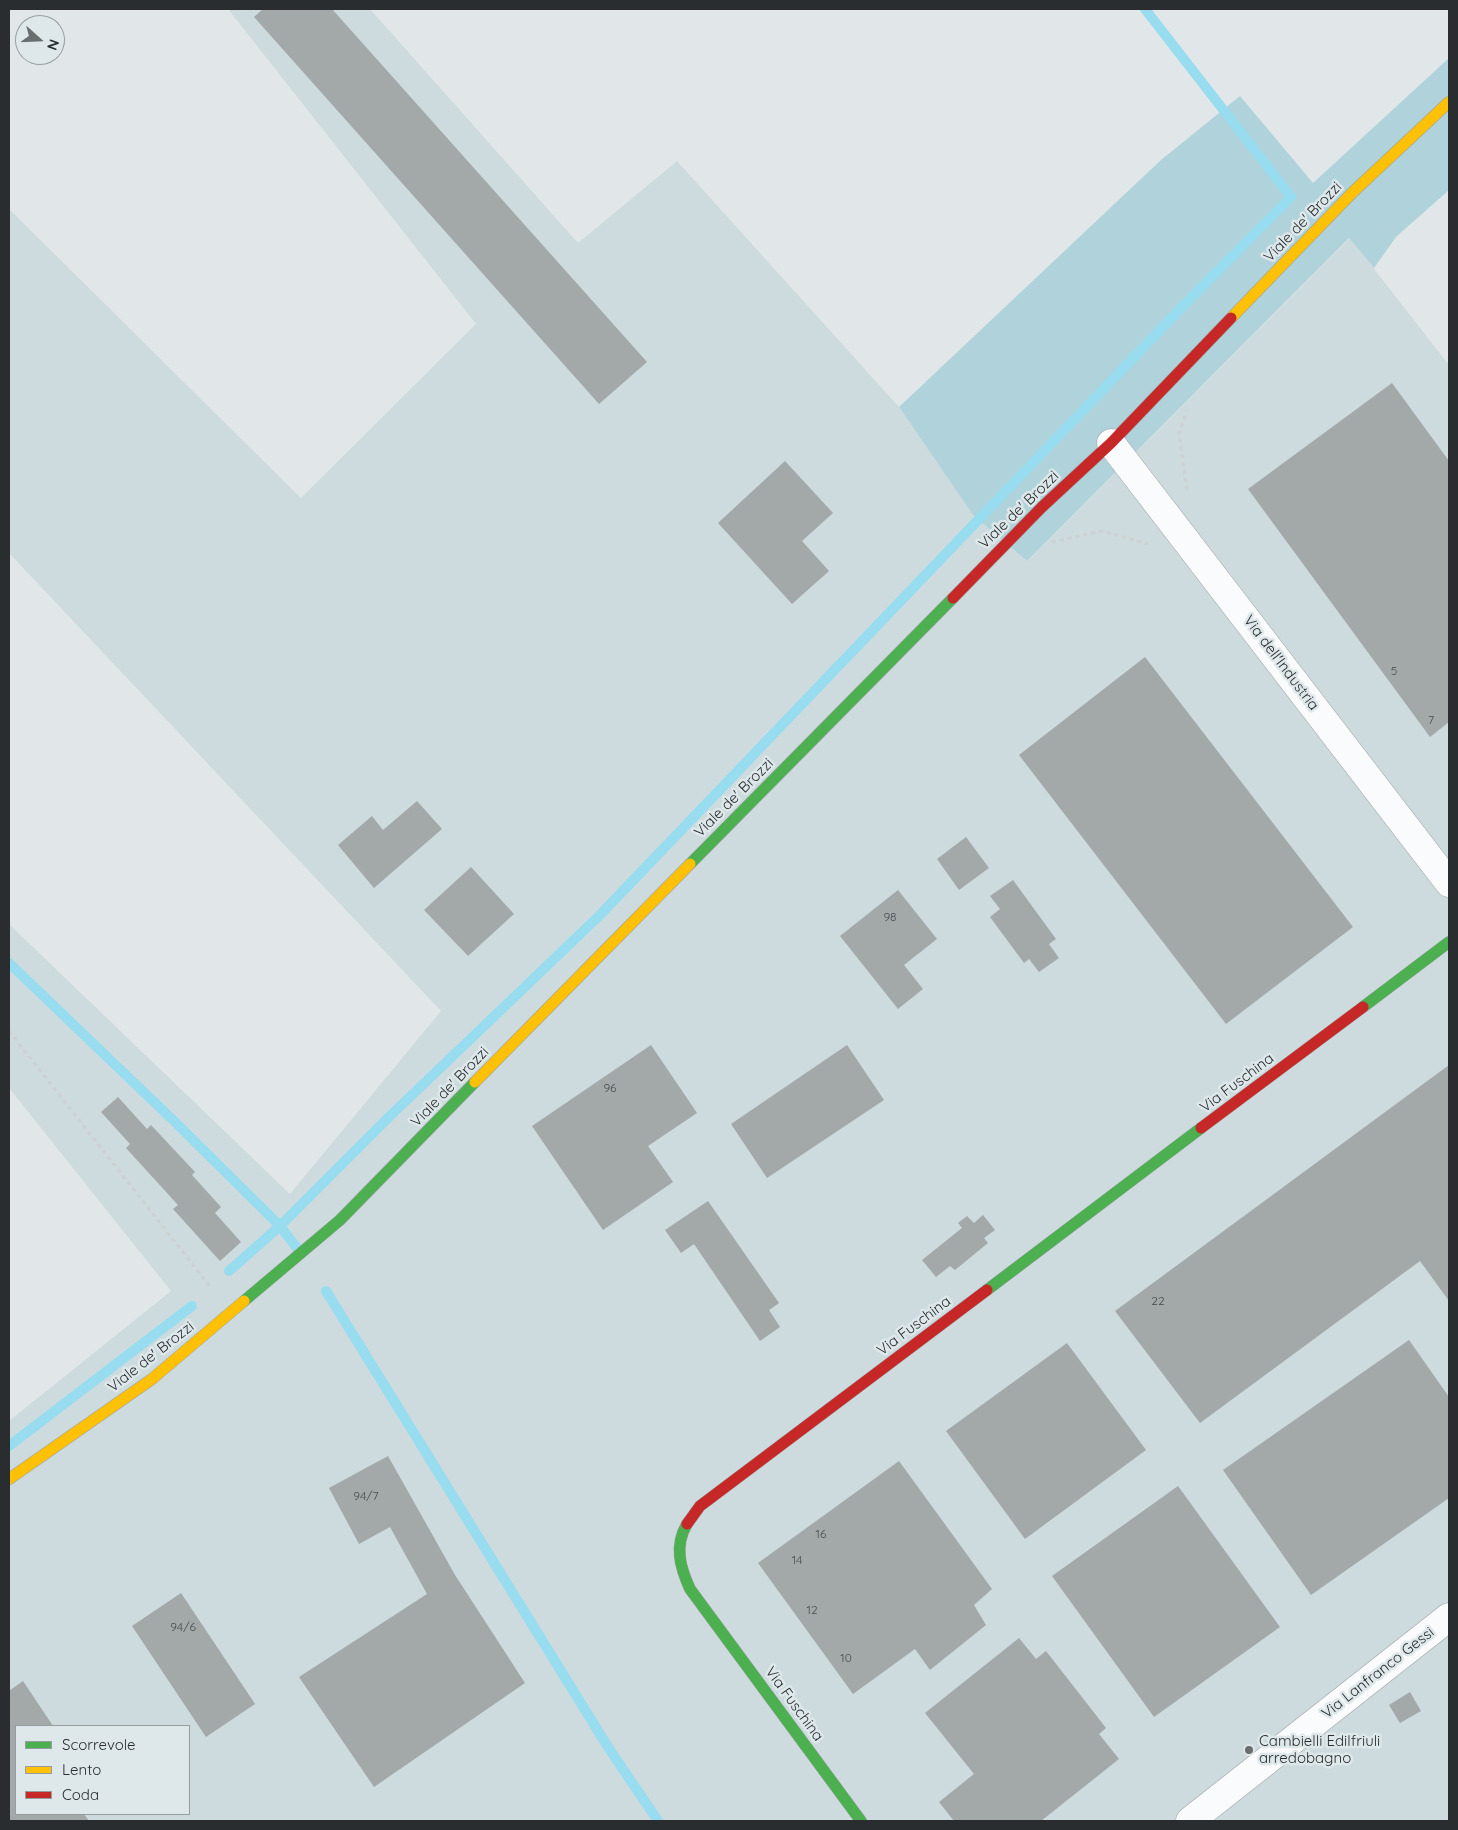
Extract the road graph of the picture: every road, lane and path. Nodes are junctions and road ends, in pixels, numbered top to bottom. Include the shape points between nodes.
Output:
1 (1449, 102) edge
2 (1111, 443) junction
3 (1449, 883) edge
4 (1449, 942) edge
5 (9, 1031) edge
6 (230, 1312) junction
7 (9, 1479) edge
8 (1449, 1617) edge
9 (861, 1821) edge
10 (1190, 1821) edge

1 - 2 street, Viale de' Brozzi via 1353,192
2 - 3 street, Via dell'Industria
2 - 6 street, Viale de' Brozzi via 1042,507 340,1220
4 - 9 street, Via Fuschina via 700,1506 688,1520 680,1537 678,1555 681,1573 690,1589
5 - 6 path
6 - 7 street, Viale de' Brozzi via 152,1379
8 - 10 street, Via Lanfranco Gessi

